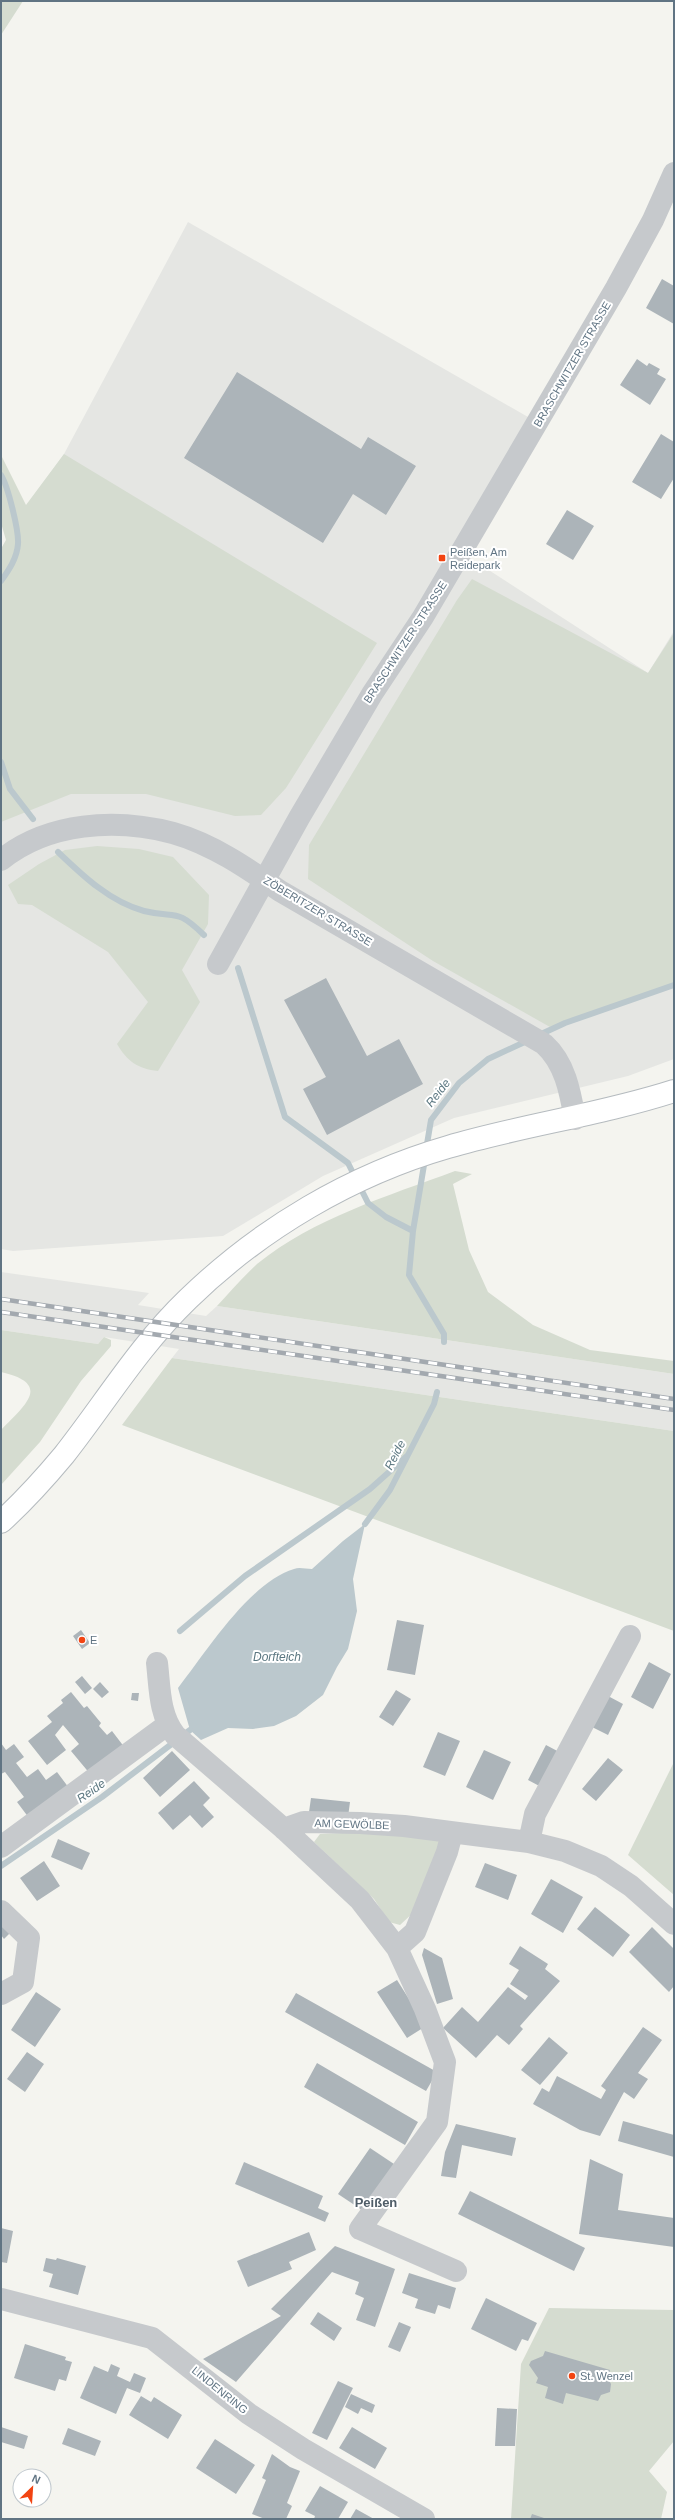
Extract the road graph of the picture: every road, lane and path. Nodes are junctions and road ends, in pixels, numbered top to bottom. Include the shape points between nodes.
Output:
1 (674, 173) edge
2 (1, 860) edge
3 (264, 880) junction
4 (218, 964) dead end
5 (674, 1091) edge
6 (575, 1119) junction
7 (1, 1522) edge
8 (630, 1636) dead end
9 (158, 1663) dead end
10 (175, 1735) junction
11 (284, 1829) junction
12 (452, 1833) junction
13 (529, 1842) junction
14 (1, 1848) edge
15 (1, 1911) edge
16 (674, 1924) edge
17 (397, 1948) junction
18 (1, 1994) edge
19 (456, 2271) dead end
20 (1, 2299) edge
21 (424, 2519) edge

1 - 3 street, BRASCHWITZER STRASSE via 653,220 616,288 423,617 368,700
2 - 3 street, ZÖBERITZER STRASSE via 20,847 62,830 88,826 134,826 194,841 238,863
3 - 4 street, BRASCHWITZER STRASSE
3 - 6 street, ZÖBERITZER STRASSE via 544,1044 558,1060 566,1078
5 - 6 main road
6 - 7 main road via 448,1147 416,1157 350,1186 268,1233 188,1298 136,1356 51,1471
8 - 13 street via 535,1814
9 - 10 street via 162,1711
10 - 11 street
10 - 14 street
11 - 12 street, AM GEWÖLBE via 304,1822 344,1822 404,1826
11 - 17 street via 360,1900
12 - 13 street, AM GEWÖLBE
12 - 17 street via 415,1932
13 - 16 street, AM GEWÖLBE via 565,1851 601,1866 631,1886
15 - 18 street via 29,1938 23,1982
17 - 19 street via 446,2062 437,2122 360,2229
20 - 21 street, LINDENRING via 152,2338 249,2414 355,2480

